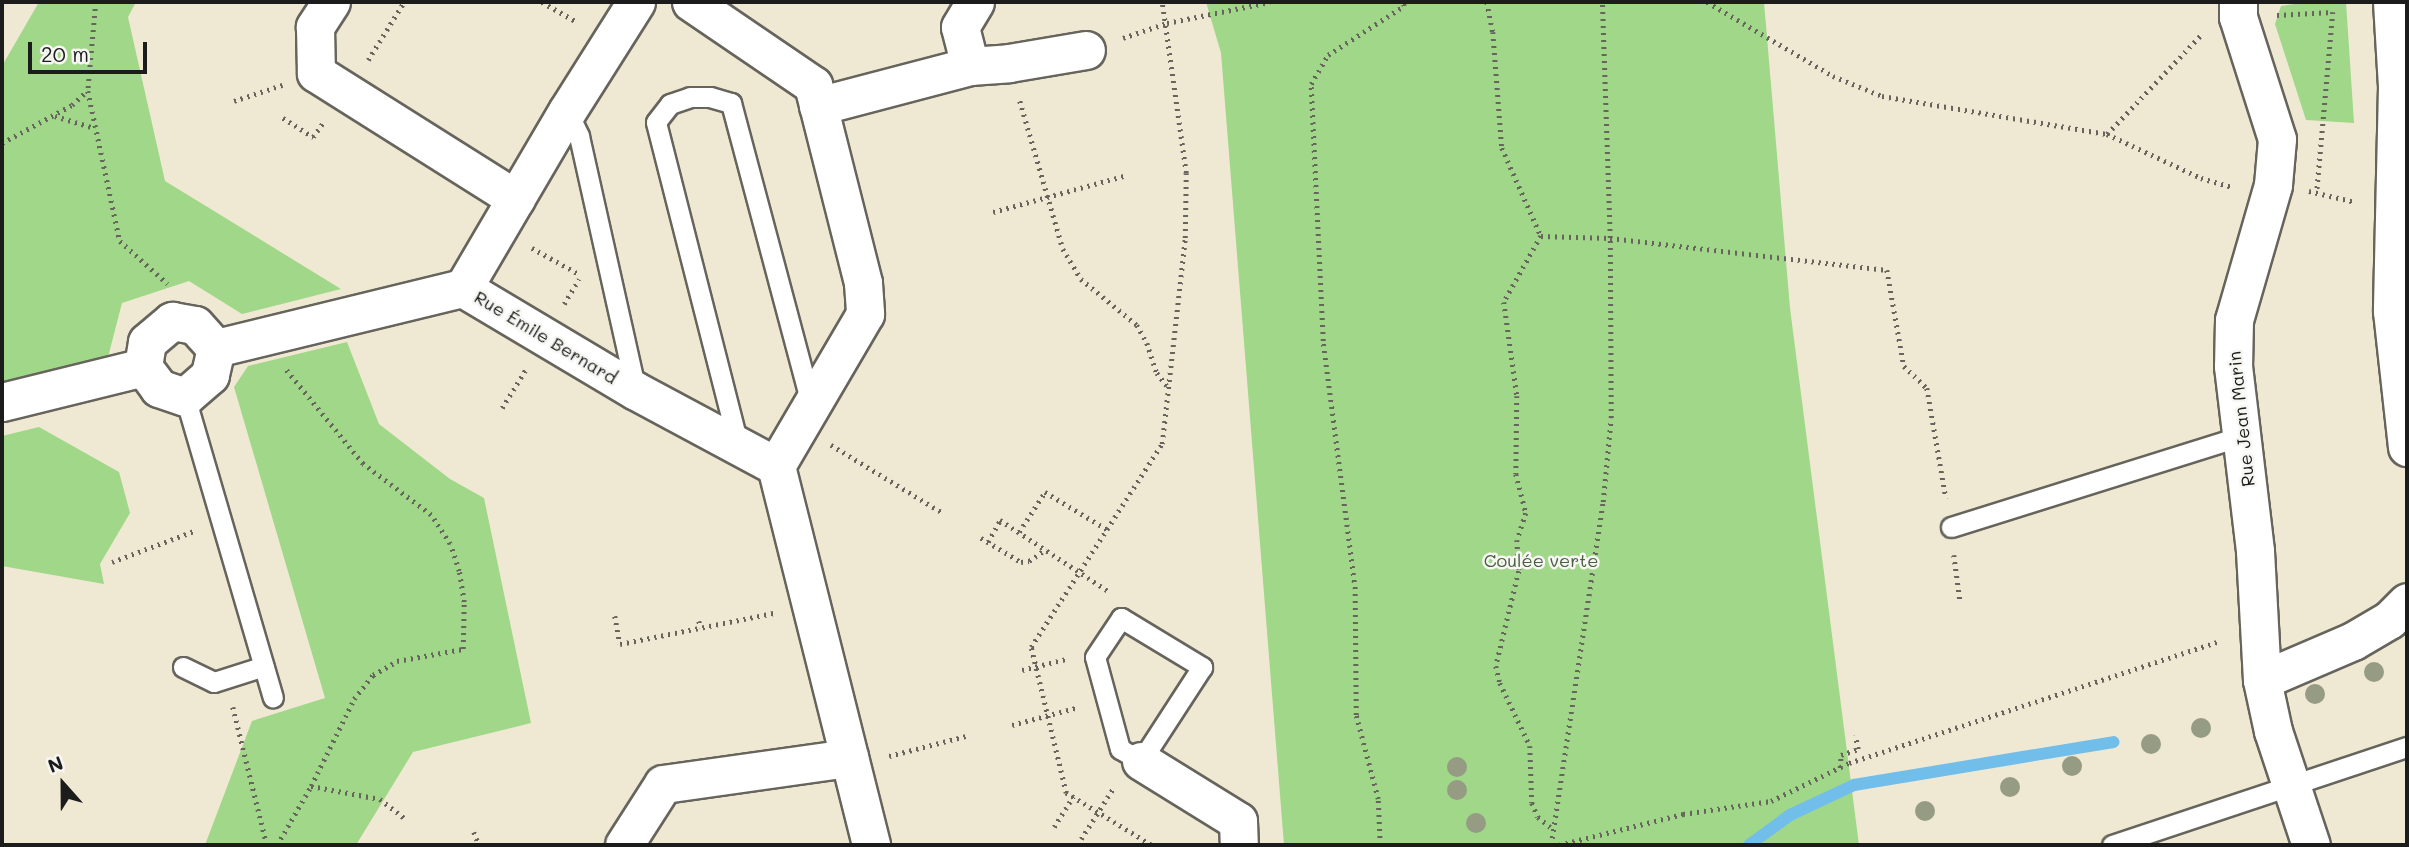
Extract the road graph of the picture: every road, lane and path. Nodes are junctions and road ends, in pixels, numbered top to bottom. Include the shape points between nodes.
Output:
1 (96, 2) edge
2 (331, 2) edge
3 (404, 2) edge
4 (636, 2) edge
5 (691, 2) edge
6 (975, 2) edge
7 (1162, 2) edge
8 (1269, 2) edge
9 (1404, 2) edge
10 (1487, 2) edge
11 (1602, 2) edge
12 (1707, 2) edge
13 (2392, 2) edge
14 (2248, 9) edge
15 (1167, 23) junction
16 (1086, 50) joint
17 (1009, 63) junction
18 (970, 66) junction
19 (316, 73) junction
20 (88, 91) junction
21 (347, 94) junction
22 (234, 102) dead end
23 (818, 106) junction
24 (567, 111) junction
25 (54, 116) junction
26 (95, 128) junction
27 (2107, 134) junction
28 (2, 143) edge
29 (1124, 176) dead end
30 (2273, 185) junction
31 (2317, 192) junction
32 (1046, 197) junction
33 (516, 199) junction
34 (2392, 210) junction
35 (993, 212) dead end
36 (497, 230) junction
37 (1541, 236) junction
38 (1610, 238) junction
39 (463, 288) junction
40 (615, 293) junction
41 (172, 321) junction
42 (258, 338) junction
43 (216, 348) junction
44 (143, 368) junction
45 (1167, 386) junction
46 (636, 391) junction
47 (186, 397) junction
48 (2, 402) edge
49 (812, 405) junction
50 (2242, 436) junction
51 (739, 447) junction
52 (2407, 447) edge
53 (781, 457) junction
54 (941, 512) dead end
55 (222, 521) junction
56 (1951, 527) junction
57 (1108, 530) junction
58 (1019, 532) junction
59 (981, 538) dead end
60 (988, 542) junction
61 (1046, 549) junction
62 (112, 562) dead end
63 (1081, 573) junction
64 (1960, 600) dead end
65 (2407, 602) edge
66 (615, 616) dead end
67 (1121, 618) junction
68 (748, 619) dead end
69 (699, 621) dead end
70 (701, 628) junction
71 (2259, 628) junction
72 (1095, 657) junction
73 (264, 666) junction
74 (183, 667) dead end
75 (1036, 667) junction
76 (1022, 670) dead end
77 (226, 678) junction
78 (2262, 680) junction
79 (273, 697) dead end
80 (1107, 700) junction
81 (1047, 715) junction
82 (1012, 725) dead end
83 (1855, 735) dead end
84 (966, 736) dead end
85 (2407, 747) edge
86 (1131, 755) junction
87 (849, 758) junction
88 (1840, 768) junction
89 (2292, 785) junction
90 (311, 786) junction
91 (1073, 797) junction
92 (1098, 814) junction
93 (404, 818) dead end
94 (1054, 827) dead end
95 (1553, 828) junction
96 (474, 832) dead end
97 (1081, 839) dead end
98 (267, 845) edge
99 (277, 845) edge
100 (479, 845) edge
101 (624, 845) edge
102 (871, 845) edge
103 (1151, 845) edge
104 (1239, 845) edge
105 (1380, 845) edge
106 (1551, 845) edge
107 (1559, 845) edge
108 (2112, 845) edge
109 (2311, 845) edge

1 - 20 path
2 - 19 street via 315,27
3 - 21 path
4 - 24 street, Rue Émile Bernard
5 - 23 street via 813,85
6 - 18 street via 960,27
7 - 15 path
8 - 15 path
9 - 105 path via 1328,55 1311,84 1323,341 1355,589 1356,715 1378,799
10 - 37 path via 1502,148
11 - 38 path
12 - 27 path via 1833,76 1882,96
13 - 34 street via 2397,86
14 - 27 path via 2208,28
14 - 30 street, Rue Jean Marin via 2277,139
14 - 31 path via 2278,16 2333,12
15 - 16 path
15 - 45 path via 1186,173 1185,238
16 - 17 street
17 - 18 street
17 - 32 path
18 - 23 street
19 - 21 street
19 - 22 path
20 - 25 path
20 - 26 path
21 - 33 street
23 - 49 street via 863,283 865,314
24 - 33 street, Rue Émile Bernard
24 - 40 lane via 579,136
25 - 26 path
25 - 28 path
26 - 41 path via 120,241 172,287
27 - 30 path via 2201,178 2240,189
29 - 32 path
30 - 31 path
30 - 50 street, Rue Jean Marin via 2234,320 2233,366
31 - 34 path
32 - 35 path
32 - 45 path via 1063,249 1081,279 1136,325
33 - 36 street, Rue Émile Bernard
34 - 52 street via 2392,311
36 - 39 street, Rue Émile Bernard
36 - 40 path
37 - 38 path
37 - 95 path via 1504,302 1517,396 1516,474 1525,513 1517,540 1519,571 1496,666 1530,746 1532,803 1538,817
38 - 56 path via 1887,270 1904,366 1927,388
38 - 95 path via 1611,418 1603,502
39 - 42 street
39 - 46 street, Rue Émile Bernard
40 - 46 lane
41 - 43 street via 195,325
41 - 44 street via 147,342
42 - 43 street
42 - 90 path via 363,464 431,515 450,544 464,602 463,649 397,662 373,675 354,699
43 - 47 street via 210,375
44 - 47 street via 159,388
44 - 48 street
45 - 57 path via 1162,444
46 - 51 street, Rue Émile Bernard
47 - 55 lane
49 - 51 lane via 731,103 690,97 670,104 656,122
49 - 53 street
50 - 56 lane
50 - 71 street, Rue Jean Marin
51 - 53 street, Rue Émile Bernard
53 - 54 path via 816,467 829,444
53 - 87 street
55 - 62 path
55 - 73 lane
56 - 64 path
57 - 58 path via 1045,492
57 - 63 path
58 - 60 path via 1000,520
58 - 61 path
59 - 60 path
60 - 61 path via 1021,562
61 - 63 path
63 - 67 path via 1118,598
63 - 75 path via 1031,648
65 - 78 street via 2389,620 2353,641
66 - 70 path via 620,644
67 - 72 lane
67 - 86 lane via 1202,667
68 - 70 path
69 - 70 path
71 - 78 street, Rue Jean Marin
71 - 88 path
72 - 75 path
72 - 80 lane
73 - 77 lane
73 - 79 lane
74 - 77 lane via 214,682
75 - 76 path
75 - 81 path
77 - 98 path
78 - 89 street, Rue Jean Marin
80 - 81 path
80 - 86 lane
81 - 82 path
81 - 91 path via 1066,793
83 - 88 path via 1858,749 1841,755
84 - 87 path via 884,757
85 - 89 lane
86 - 92 path
86 - 104 street via 1238,821
87 - 101 street via 663,784
87 - 102 street
88 - 107 path via 1771,801 1683,814
89 - 108 lane
89 - 109 street, Rue Jean Marin
90 - 93 path via 380,799
90 - 99 path
91 - 92 path
91 - 94 path
92 - 97 path
92 - 103 path
95 - 106 path
96 - 100 path

